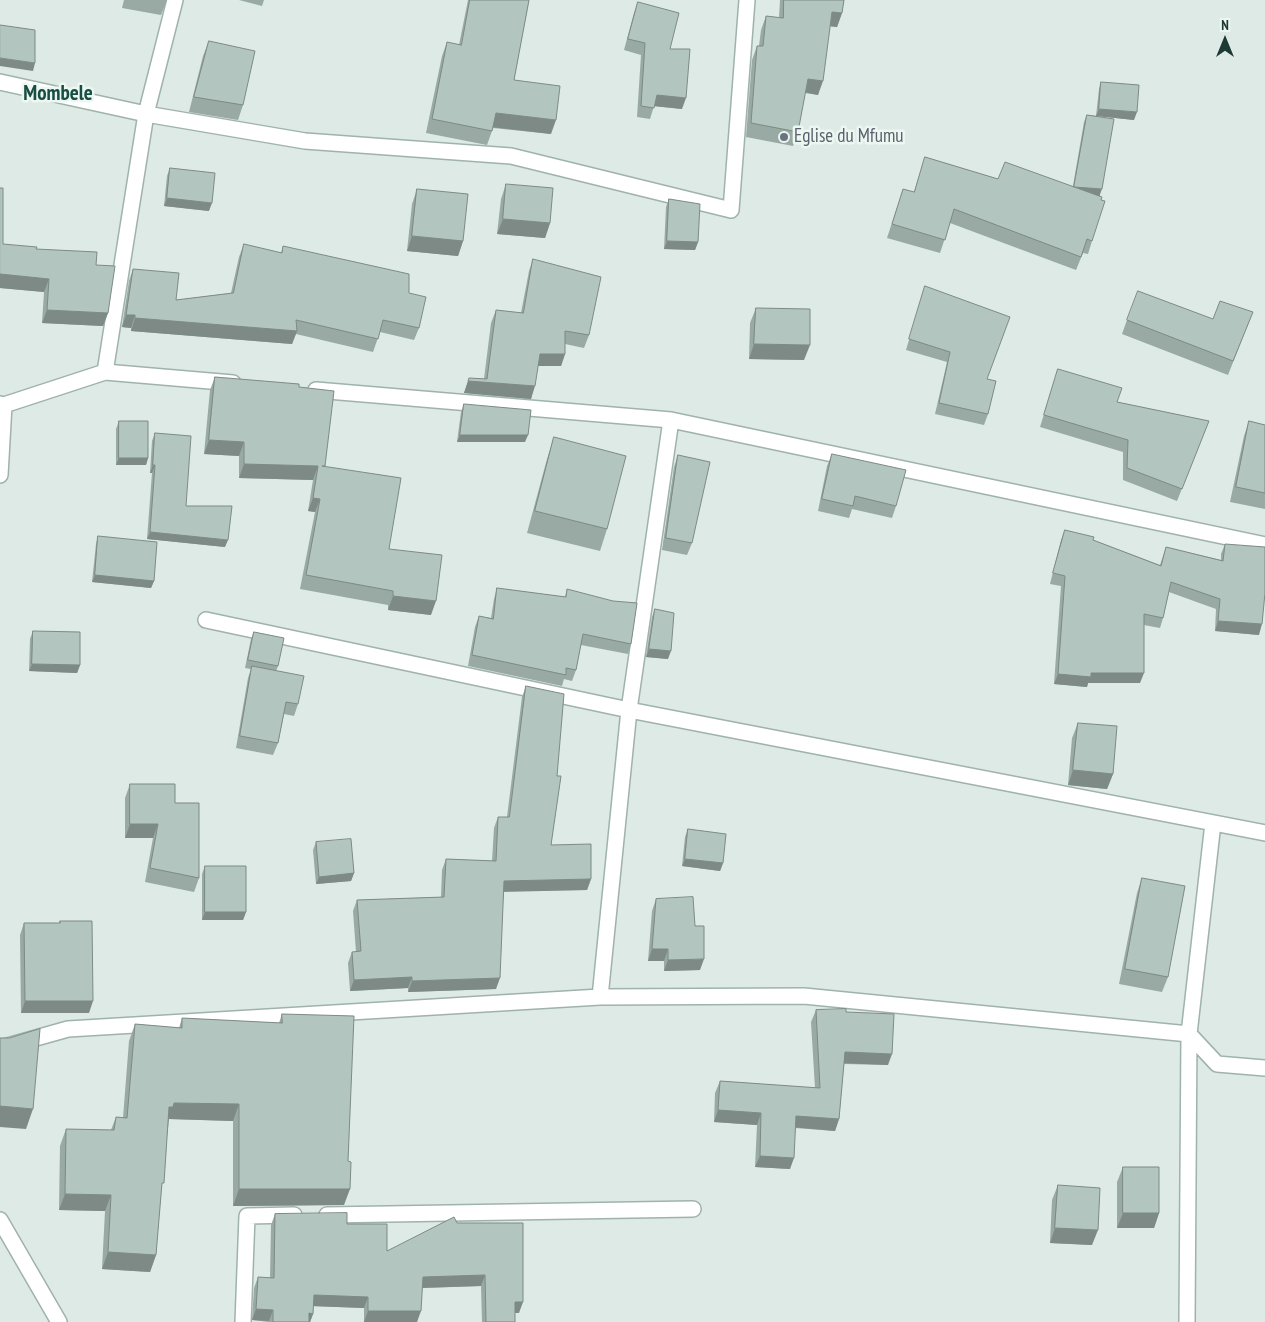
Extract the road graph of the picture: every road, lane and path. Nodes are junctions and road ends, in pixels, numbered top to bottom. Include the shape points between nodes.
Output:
1 (175, 0) edge
2 (747, 0) edge
3 (0, 82) edge
4 (146, 114) junction
5 (105, 372) junction
6 (244, 384) edge
7 (304, 389) edge
8 (2, 404) edge
9 (671, 420) junction
10 (0, 475) edge
11 (1265, 545) edge
12 (206, 620) dead end
13 (629, 710) junction
14 (1213, 823) junction
15 (1265, 833) edge
16 (600, 997) junction
17 (1189, 1034) junction
18 (0, 1048) edge
19 (1265, 1068) edge
20 (693, 1209) dead end
21 (0, 1220) edge
22 (59, 1322) edge
23 (244, 1322) edge
24 (1187, 1322) edge

1 - 4 street
2 - 4 street via 731,210 511,156 305,141
3 - 4 street
4 - 5 street
5 - 6 street
5 - 8 street
7 - 9 street
8 - 10 street
9 - 11 street
9 - 13 street
12 - 13 street
13 - 14 street
13 - 16 street
14 - 15 street
14 - 17 street
16 - 17 street via 804,996
16 - 18 street via 68,1028
17 - 19 street via 1218,1064
17 - 24 street
20 - 23 street via 247,1216
21 - 22 street

